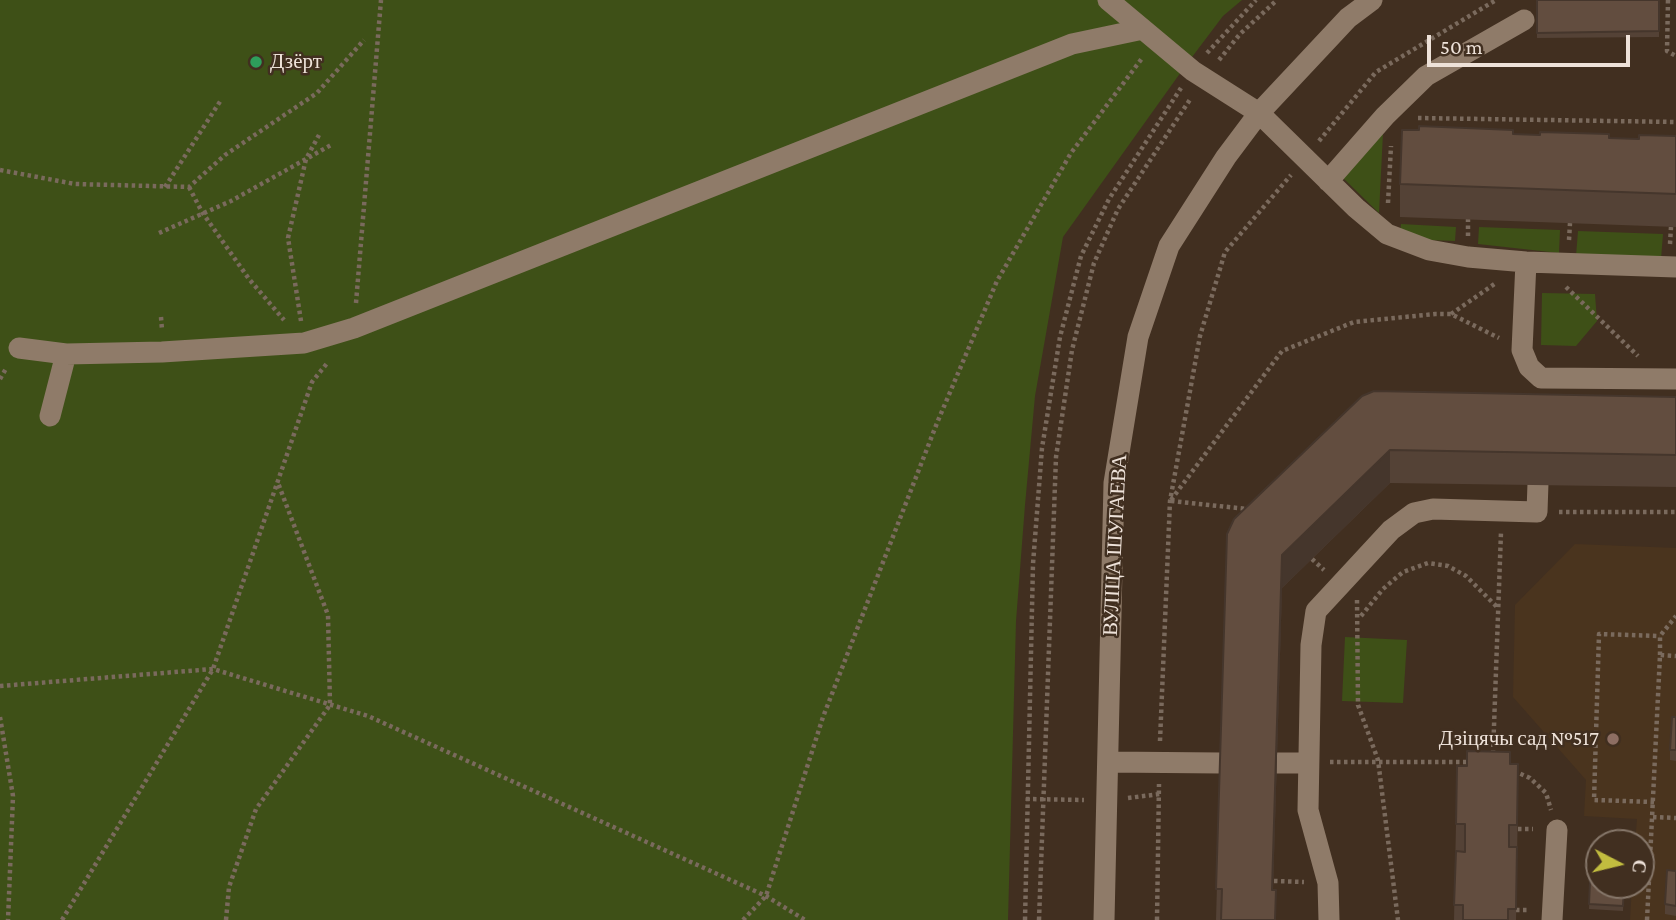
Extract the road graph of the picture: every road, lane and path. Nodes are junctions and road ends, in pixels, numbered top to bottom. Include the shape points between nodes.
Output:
1 (381, 0) edge
2 (1108, 0) edge
3 (1256, 0) edge
4 (1372, 0) edge
5 (1496, 0) edge
6 (1668, 0) edge
7 (1524, 20) dead end
8 (1149, 34) junction
9 (365, 40) dead end
10 (1676, 56) edge
11 (1193, 71) junction
12 (221, 100) dead end
13 (1259, 113) junction
14 (1407, 118) dead end
15 (1676, 122) edge
16 (319, 135) dead end
17 (1393, 138) dead end
18 (331, 145) dead end
19 (1305, 158) junction
20 (306, 159) junction
21 (0, 170) edge
22 (1328, 181) junction
23 (165, 187) junction
24 (189, 187) junction
25 (202, 212) junction
26 (159, 233) dead end
27 (1387, 234) junction
28 (1533, 262) junction
29 (1676, 267) edge
30 (1451, 314) junction
31 (354, 328) junction
32 (304, 342) junction
33 (19, 348) dead end
34 (1522, 350) junction
35 (66, 354) junction
36 (329, 360) dead end
37 (1668, 378) edge
38 (312, 382) junction
39 (50, 416) dead end
40 (278, 482) junction
41 (1538, 483) edge
42 (1170, 500) junction
43 (1247, 509) edge
44 (1502, 510) junction
45 (1537, 512) junction
46 (1676, 512) edge
47 (1353, 568) junction
48 (1498, 608) junction
49 (1676, 616) edge
50 (1360, 618) junction
51 (1660, 636) junction
52 (1660, 655) junction
53 (1676, 656) edge
54 (213, 669) junction
55 (0, 686) edge
56 (330, 705) junction
57 (0, 717) edge
58 (1378, 760) junction
59 (1108, 762) junction
60 (1159, 762) junction
61 (1480, 762) edge
62 (1493, 762) edge
63 (1221, 763) edge
64 (1277, 763) edge
65 (1308, 763) junction
66 (1505, 767) edge
67 (1654, 802) junction
68 (1653, 817) junction
69 (1676, 818) edge
70 (1557, 830) joint
71 (766, 896) junction
72 (8, 920) edge
73 (62, 920) edge
74 (226, 920) edge
75 (743, 920) edge
76 (805, 920) edge
77 (1025, 920) edge
78 (1104, 920) edge
79 (1157, 920) edge
80 (1329, 920) edge
81 (1398, 920) edge
82 (1552, 920) edge
83 (1647, 920) edge

1 - 31 path
2 - 8 street
3 - 11 path
4 - 13 street, ВУЛІЦА ШУГАЕВА via 1348,18
5 - 19 path via 1376,72
6 - 10 path via 1667,51
7 - 22 street via 1426,76
8 - 11 street
8 - 31 street via 1072,44
8 - 71 path via 1070,153 997,281 823,717
9 - 24 path via 317,93 225,155
11 - 13 street
11 - 77 path via 1109,199 1081,256 1060,337 1042,448 1033,565
12 - 23 path
13 - 19 street
13 - 59 street, ВУЛІЦА ШУГАЕВА via 1169,246 1138,337 1114,483
14 - 15 path
16 - 20 path
17 - 27 path
18 - 20 path
19 - 22 street
19 - 42 path via 1225,252 1200,336
20 - 25 path
20 - 32 path via 288,238
21 - 23 path via 75,184
22 - 27 street
23 - 24 path
24 - 25 path
25 - 26 path
25 - 32 path via 249,279
27 - 28 street via 1429,250
28 - 29 street
28 - 30 path
28 - 34 street
28 - 37 path
30 - 34 path
30 - 42 path via 1354,322 1282,351
31 - 32 street
32 - 35 street
32 - 38 path
33 - 35 street
34 - 37 street via 1541,387
35 - 39 street
36 - 38 path
38 - 40 path
40 - 54 path
40 - 56 path via 328,615
41 - 45 street
42 - 43 path
42 - 60 path
44 - 45 street
44 - 47 street via 1414,513
44 - 48 path
45 - 46 path
47 - 50 path
47 - 65 street via 1316,611
48 - 50 path via 1466,576 1448,566 1428,564 1403,572
48 - 62 path
49 - 51 path
50 - 58 path via 1358,705
51 - 52 path
51 - 67 path via 1600,634 1599,648 1594,800
52 - 53 path
52 - 67 path
54 - 55 path
54 - 56 path
54 - 73 path
56 - 71 path via 368,716
56 - 74 path via 256,809 229,887
57 - 72 path via 13,796
58 - 61 path
58 - 65 path
58 - 81 path
59 - 60 street
59 - 78 street, ВУЛІЦА ШУГАЕВА
60 - 63 street
60 - 79 path
64 - 65 street
65 - 80 street via 1308,810 1328,883
66 - 70 path via 1530,778 1546,793
67 - 68 path
68 - 69 path
68 - 83 path
70 - 82 street
71 - 75 path
71 - 76 path

